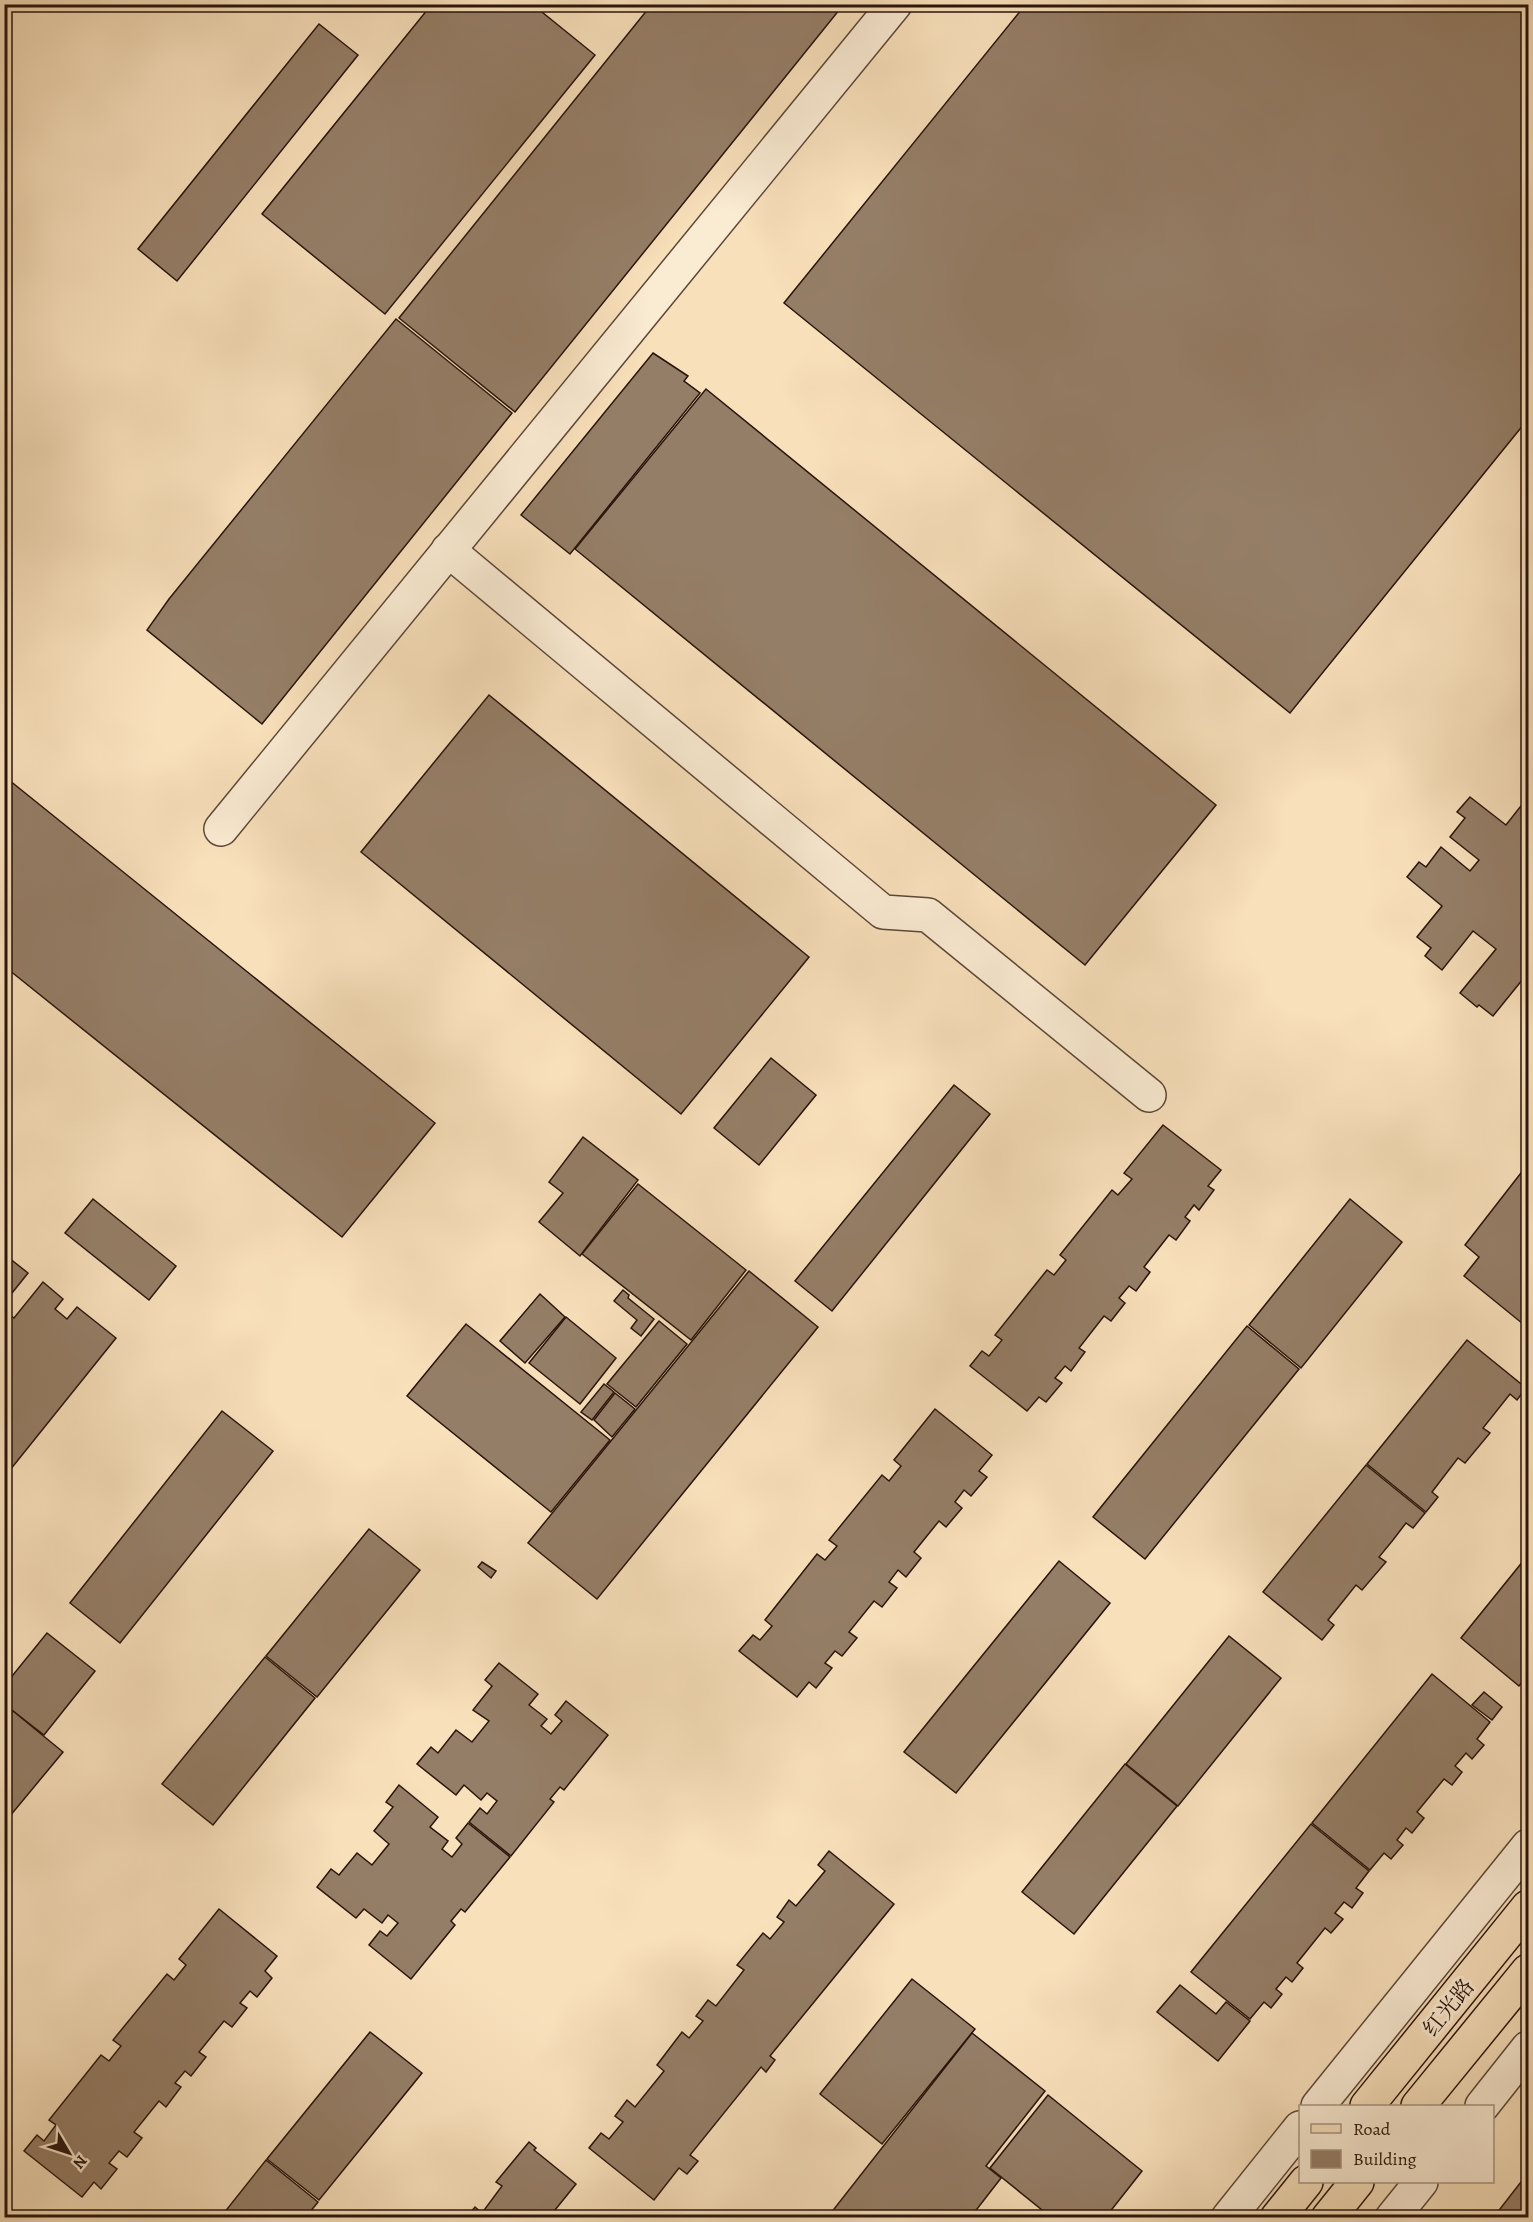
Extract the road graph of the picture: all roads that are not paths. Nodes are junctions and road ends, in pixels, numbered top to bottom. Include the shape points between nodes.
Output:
1 (895, 4) edge
2 (448, 550) junction
3 (221, 829) dead end
4 (1149, 1095) dead end
5 (1528, 1846) edge
6 (1528, 1907) edge
7 (1528, 1971) edge
8 (1528, 2048) edge
9 (1319, 2105) edge
10 (1368, 2105) edge
11 (1419, 2105) edge
12 (1483, 2105) edge
13 (1299, 2129) edge
14 (1304, 2183) edge
15 (1356, 2183) edge
16 (1419, 2183) edge
17 (1228, 2217) edge
18 (1277, 2217) edge
19 (1328, 2217) edge
20 (1392, 2217) edge

1 - 2 street
2 - 3 street
2 - 4 street via 883,912 928,915
5 - 9 street
6 - 10 main road, 红光路
7 - 11 main road, 红光路
8 - 12 street
13 - 17 street
14 - 18 main road
15 - 19 main road
16 - 20 street

